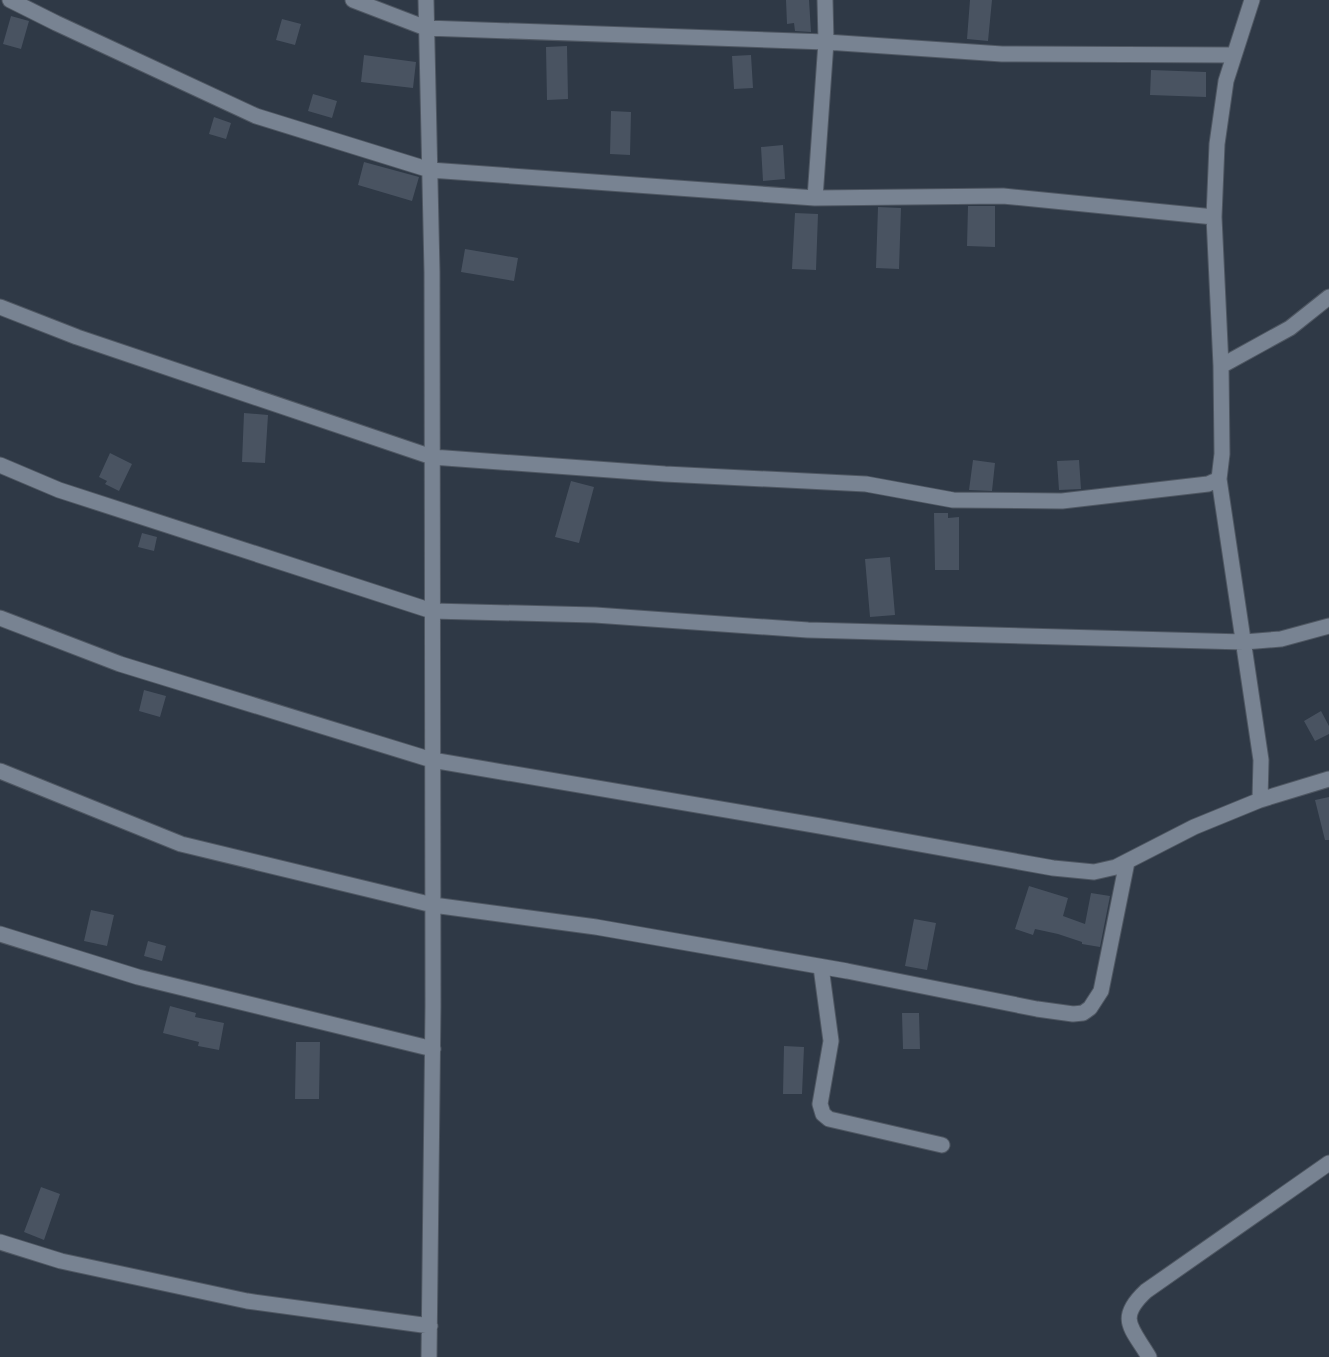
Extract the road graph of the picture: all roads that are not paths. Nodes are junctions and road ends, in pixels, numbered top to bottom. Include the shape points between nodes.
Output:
1 (10, 0) edge
2 (353, 0) edge
3 (426, 0) edge
4 (825, 0) edge
5 (1252, 0) edge
6 (426, 28) junction
7 (826, 42) junction
8 (1234, 55) junction
9 (430, 170) junction
10 (815, 198) junction
11 (1214, 217) junction
12 (1329, 297) edge
13 (0, 307) edge
14 (1221, 366) junction
15 (432, 457) junction
16 (0, 465) edge
17 (1219, 479) junction
18 (432, 611) junction
19 (0, 618) edge
20 (1329, 626) edge
21 (1244, 642) junction
22 (432, 760) junction
23 (0, 771) edge
24 (1329, 779) edge
25 (1260, 800) junction
26 (1126, 862) junction
27 (433, 904) junction
28 (0, 934) edge
29 (821, 967) junction
30 (433, 1049) junction
31 (942, 1145) dead end
32 (1329, 1163) edge
33 (0, 1242) edge
34 (430, 1326) junction
35 (429, 1357) edge
36 (1149, 1357) edge

1 - 9 street via 256,116
2 - 6 street
3 - 6 street
4 - 7 street
5 - 8 street
6 - 7 street
6 - 9 street
7 - 8 street via 1002,54
7 - 10 street
8 - 11 street via 1217,144
9 - 10 street
9 - 15 street
10 - 11 street via 1003,196
11 - 14 street
12 - 14 street via 1290,328
13 - 15 street via 77,337
14 - 17 street
15 - 17 street via 866,484 953,500 1062,501 1197,487
15 - 18 street
16 - 18 street via 59,490
17 - 21 street
18 - 21 street via 595,615 808,630
18 - 22 street
19 - 22 street via 120,664
20 - 21 street via 1281,639
21 - 25 street via 1260,760
22 - 26 street via 1053,868 1094,872
22 - 27 street
23 - 27 street via 181,844
24 - 25 street
25 - 26 street via 1194,827
26 - 29 street via 1101,991 1083,1013 1037,1009
27 - 29 street via 596,927
27 - 30 street
28 - 30 street via 138,977
29 - 31 street via 831,1041 820,1104 823,1114 829,1119
30 - 34 street
32 - 36 street via 1134,1302 1129,1320
33 - 34 street via 61,1261 247,1301
34 - 35 street

